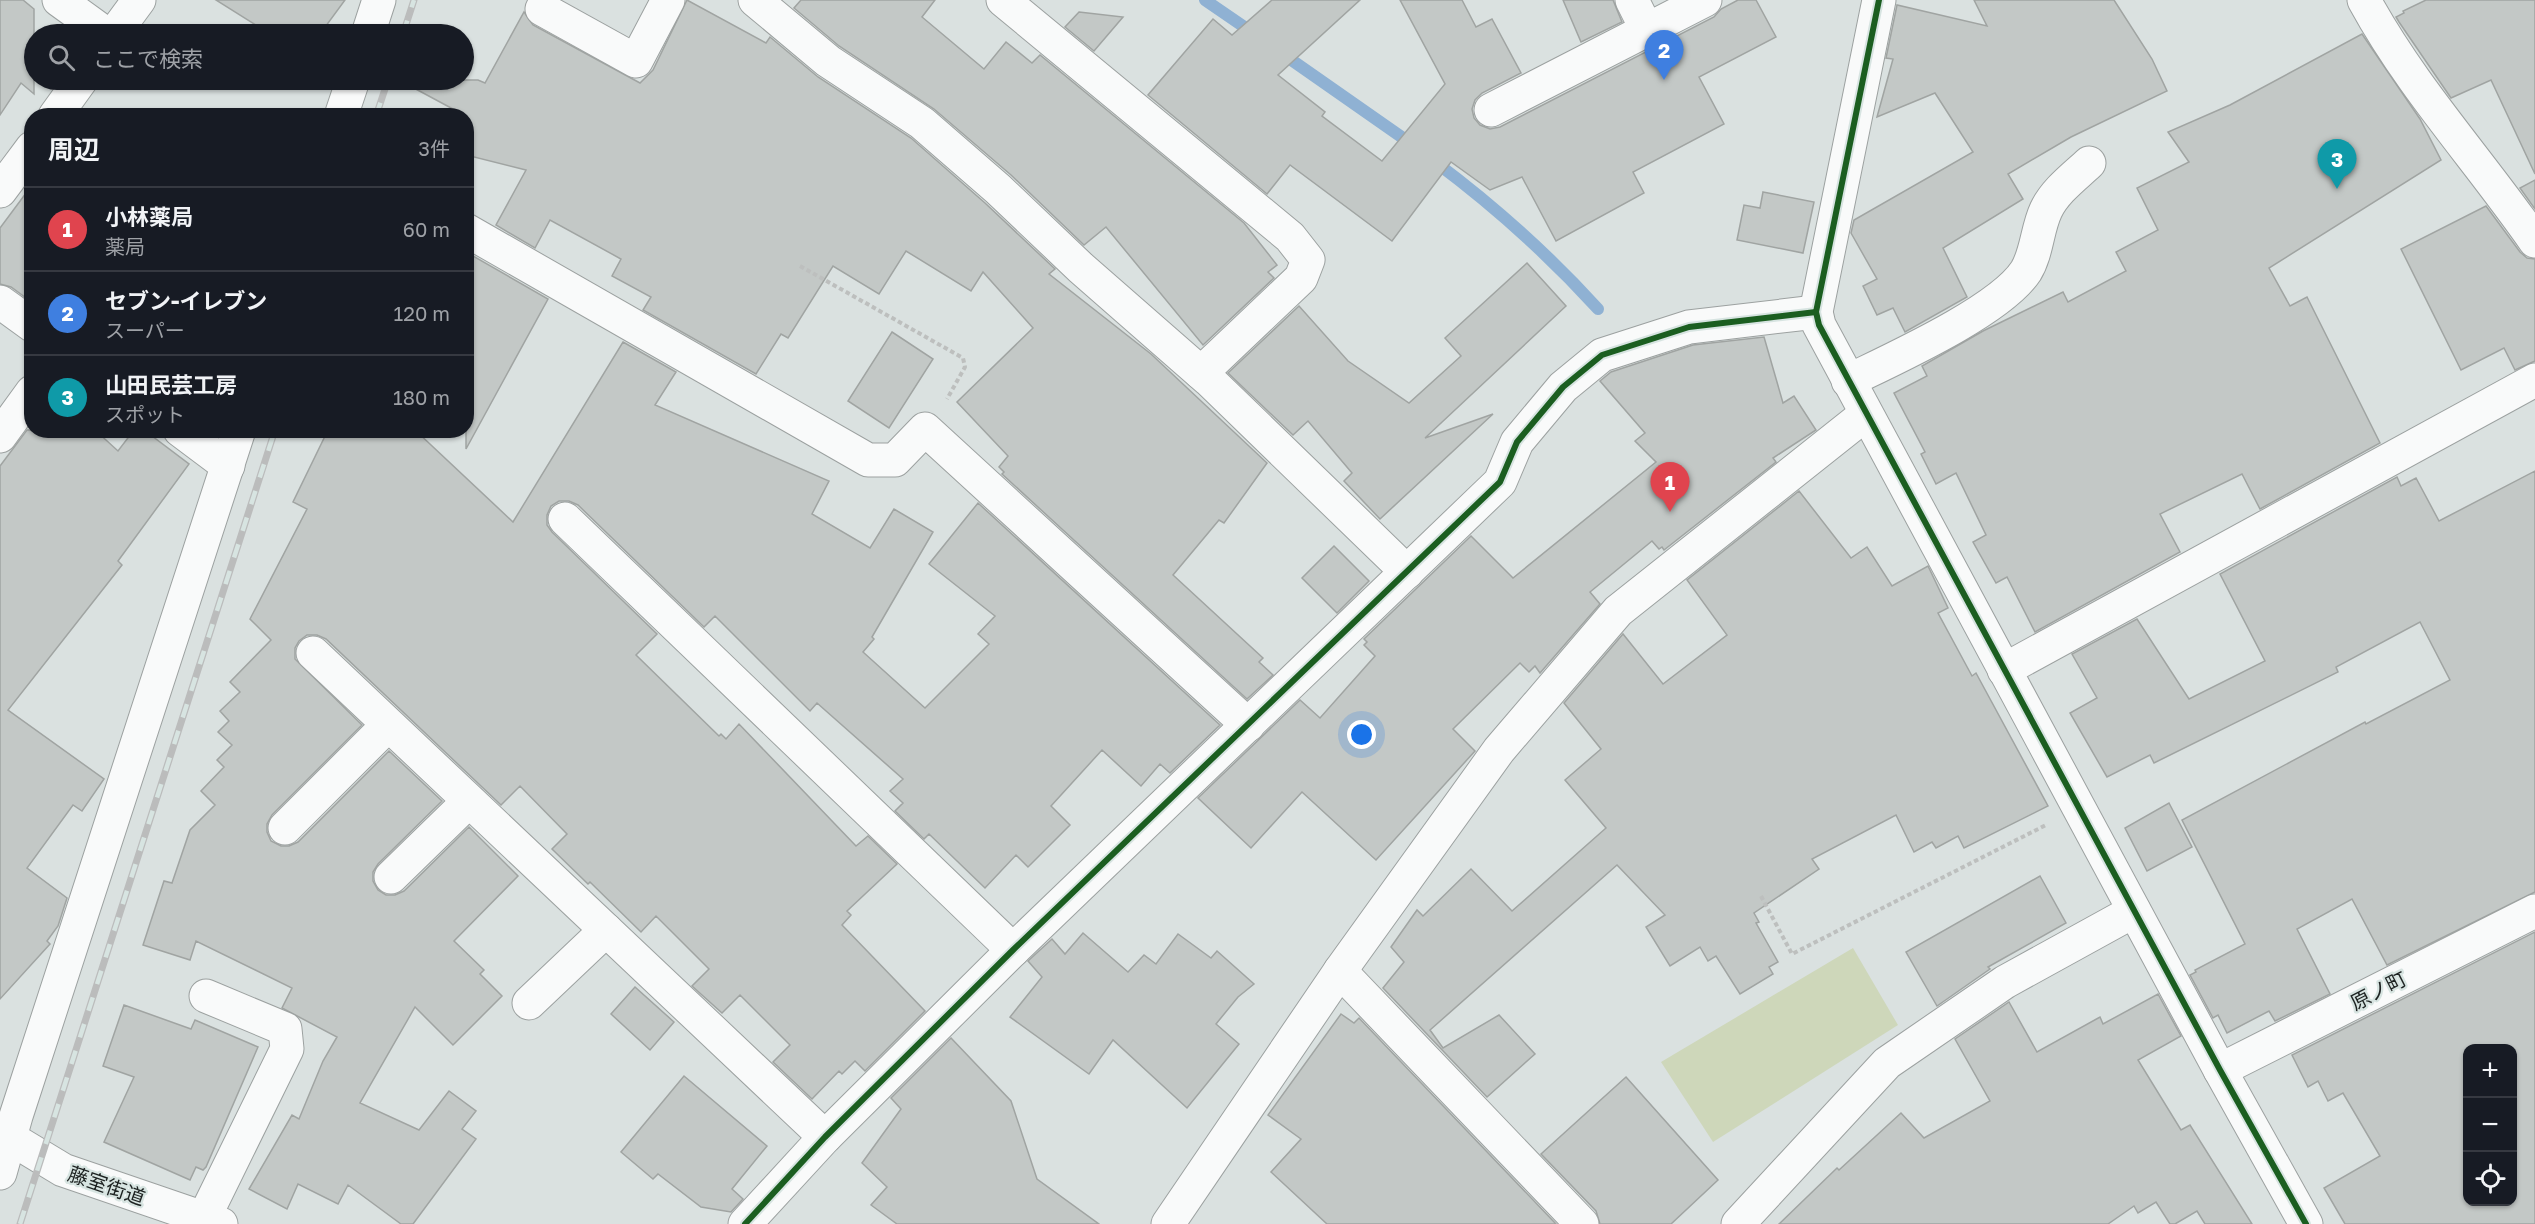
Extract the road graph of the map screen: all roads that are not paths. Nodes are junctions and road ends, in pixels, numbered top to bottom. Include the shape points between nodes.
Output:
1 (59, 0) edge
2 (139, 0) edge
3 (379, 0) edge
4 (668, 0) edge
5 (755, 0) edge
6 (1003, 0) edge
7 (1705, 0) edge
8 (1879, 0) edge
9 (2364, 0) edge
10 (542, 9) dead end
11 (1639, 14) edge
12 (92, 24) edge
13 (121, 24) edge
14 (371, 24) edge
15 (74, 90) edge
16 (350, 90) edge
17 (61, 108) edge
18 (344, 108) edge
19 (1491, 110) dead end
20 (24, 159) edge
21 (2089, 162) dead end
22 (0, 191) edge
23 (474, 235) edge
24 (2535, 241) edge
25 (0, 302) edge
26 (1816, 312) junction
27 (24, 319) edge
28 (1201, 373) junction
29 (2535, 380) edge
30 (1848, 381) junction
31 (24, 403) edge
32 (1866, 414) junction
33 (0, 436) edge
34 (191, 438) edge
35 (237, 438) edge
36 (228, 466) junction
37 (565, 519) dead end
38 (1407, 572) junction
39 (313, 653) dead end
40 (2004, 670) junction
41 (388, 724) junction
42 (1248, 725) junction
43 (469, 801) junction
44 (285, 828) dead end
45 (391, 877) dead end
46 (2535, 910) edge
47 (2134, 911) junction
48 (606, 930) junction
49 (1013, 950) junction
50 (1340, 972) junction
51 (206, 996) dead end
52 (529, 1003) dead end
53 (2220, 1070) junction
54 (5, 1137) edge
55 (825, 1137) junction
56 (0, 1173) edge
57 (213, 1221) edge
58 (745, 1224) edge
59 (1168, 1224) edge
60 (1582, 1224) edge
61 (1738, 1224) edge
62 (2306, 1224) edge

1 - 12 street
2 - 13 street
3 - 14 street
4 - 10 street via 636,61
5 - 28 street via 828,61 922,123
6 - 28 street via 1290,237 1308,260 1301,278
7 - 11 street
8 - 26 street
9 - 24 street via 2440,118
11 - 19 street
15 - 17 street
16 - 18 street
20 - 22 street
21 - 30 street via 2046,209 2026,271 2002,295 1942,334
23 - 42 street via 868,460 895,460 925,429
25 - 27 street
26 - 30 street
26 - 38 street via 1689,327 1602,355 1563,387 1517,442 1500,482
28 - 38 street
29 - 40 street
30 - 32 street
31 - 33 street
32 - 40 street
32 - 50 street via 1618,611 1499,750
34 - 36 street
35 - 36 street
36 - 54 street via 16,1116
37 - 49 street
38 - 42 street
39 - 41 street
40 - 47 street
41 - 43 street
41 - 44 street
42 - 49 street
43 - 45 street
43 - 48 street
46 - 53 street, 原ノ町
47 - 53 street
47 - 61 street via 2004,981 1887,1063
48 - 52 street
48 - 55 street
49 - 55 street
50 - 59 street
50 - 60 street
51 - 57 street via 285,1029 287,1049
53 - 62 street
54 - 56 street
54 - 57 street, 藤室街道 via 63,1170
55 - 58 street

